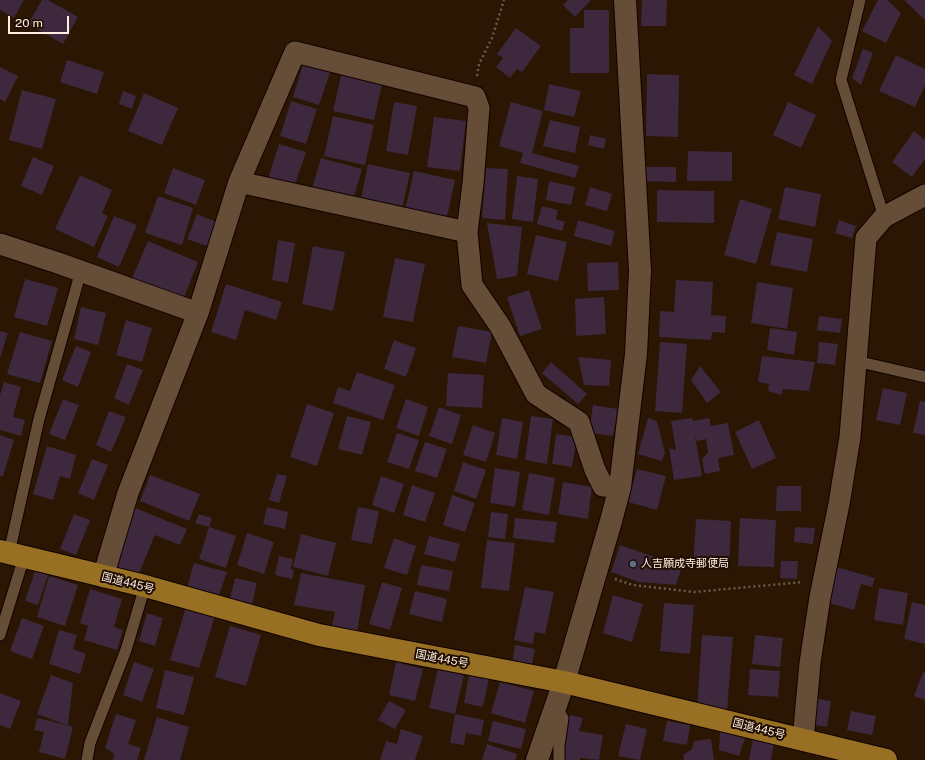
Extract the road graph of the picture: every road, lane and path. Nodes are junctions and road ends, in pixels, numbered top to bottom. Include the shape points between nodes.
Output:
1 (504, 0) edge
2 (625, 0) edge
3 (860, 0) edge
4 (474, 97) junction
5 (239, 182) junction
6 (925, 195) edge
7 (884, 217) junction
8 (467, 232) junction
9 (0, 244) edge
10 (81, 271) junction
11 (198, 313) junction
12 (856, 361) junction
13 (925, 377) edge
14 (620, 487) junction
15 (11, 554) edge
16 (596, 573) junction
17 (103, 577) junction
18 (823, 581) junction
19 (145, 586) junction
20 (0, 635) edge
21 (564, 682) junction
22 (555, 706) junction
23 (803, 740) junction
24 (87, 760) edge
25 (537, 760) edge
26 (559, 760) edge
27 (886, 760) edge

1 - 4 path via 492,38 479,64
2 - 14 street via 640,271 636,354
3 - 7 lane via 841,80
4 - 5 street via 295,52
4 - 8 street via 479,108
5 - 8 street
5 - 11 street
6 - 7 street
7 - 12 street via 866,238
8 - 14 street via 472,285 500,326 536,394 579,422 603,486
9 - 10 street
10 - 11 street
10 - 15 lane via 39,418
11 - 17 street via 128,493
12 - 13 lane
12 - 18 street via 850,437
14 - 16 street
15 - 17 highway, 国道445号
15 - 20 lane
16 - 18 path via 633,585 694,592
16 - 21 street
17 - 19 highway, 国道445号
18 - 23 street via 810,663
19 - 21 highway, 国道445号 via 318,635
19 - 24 lane via 126,650 90,743
21 - 22 street
21 - 23 highway, 国道445号
22 - 25 street
22 - 26 lane via 563,718
23 - 27 highway, 国道445号

